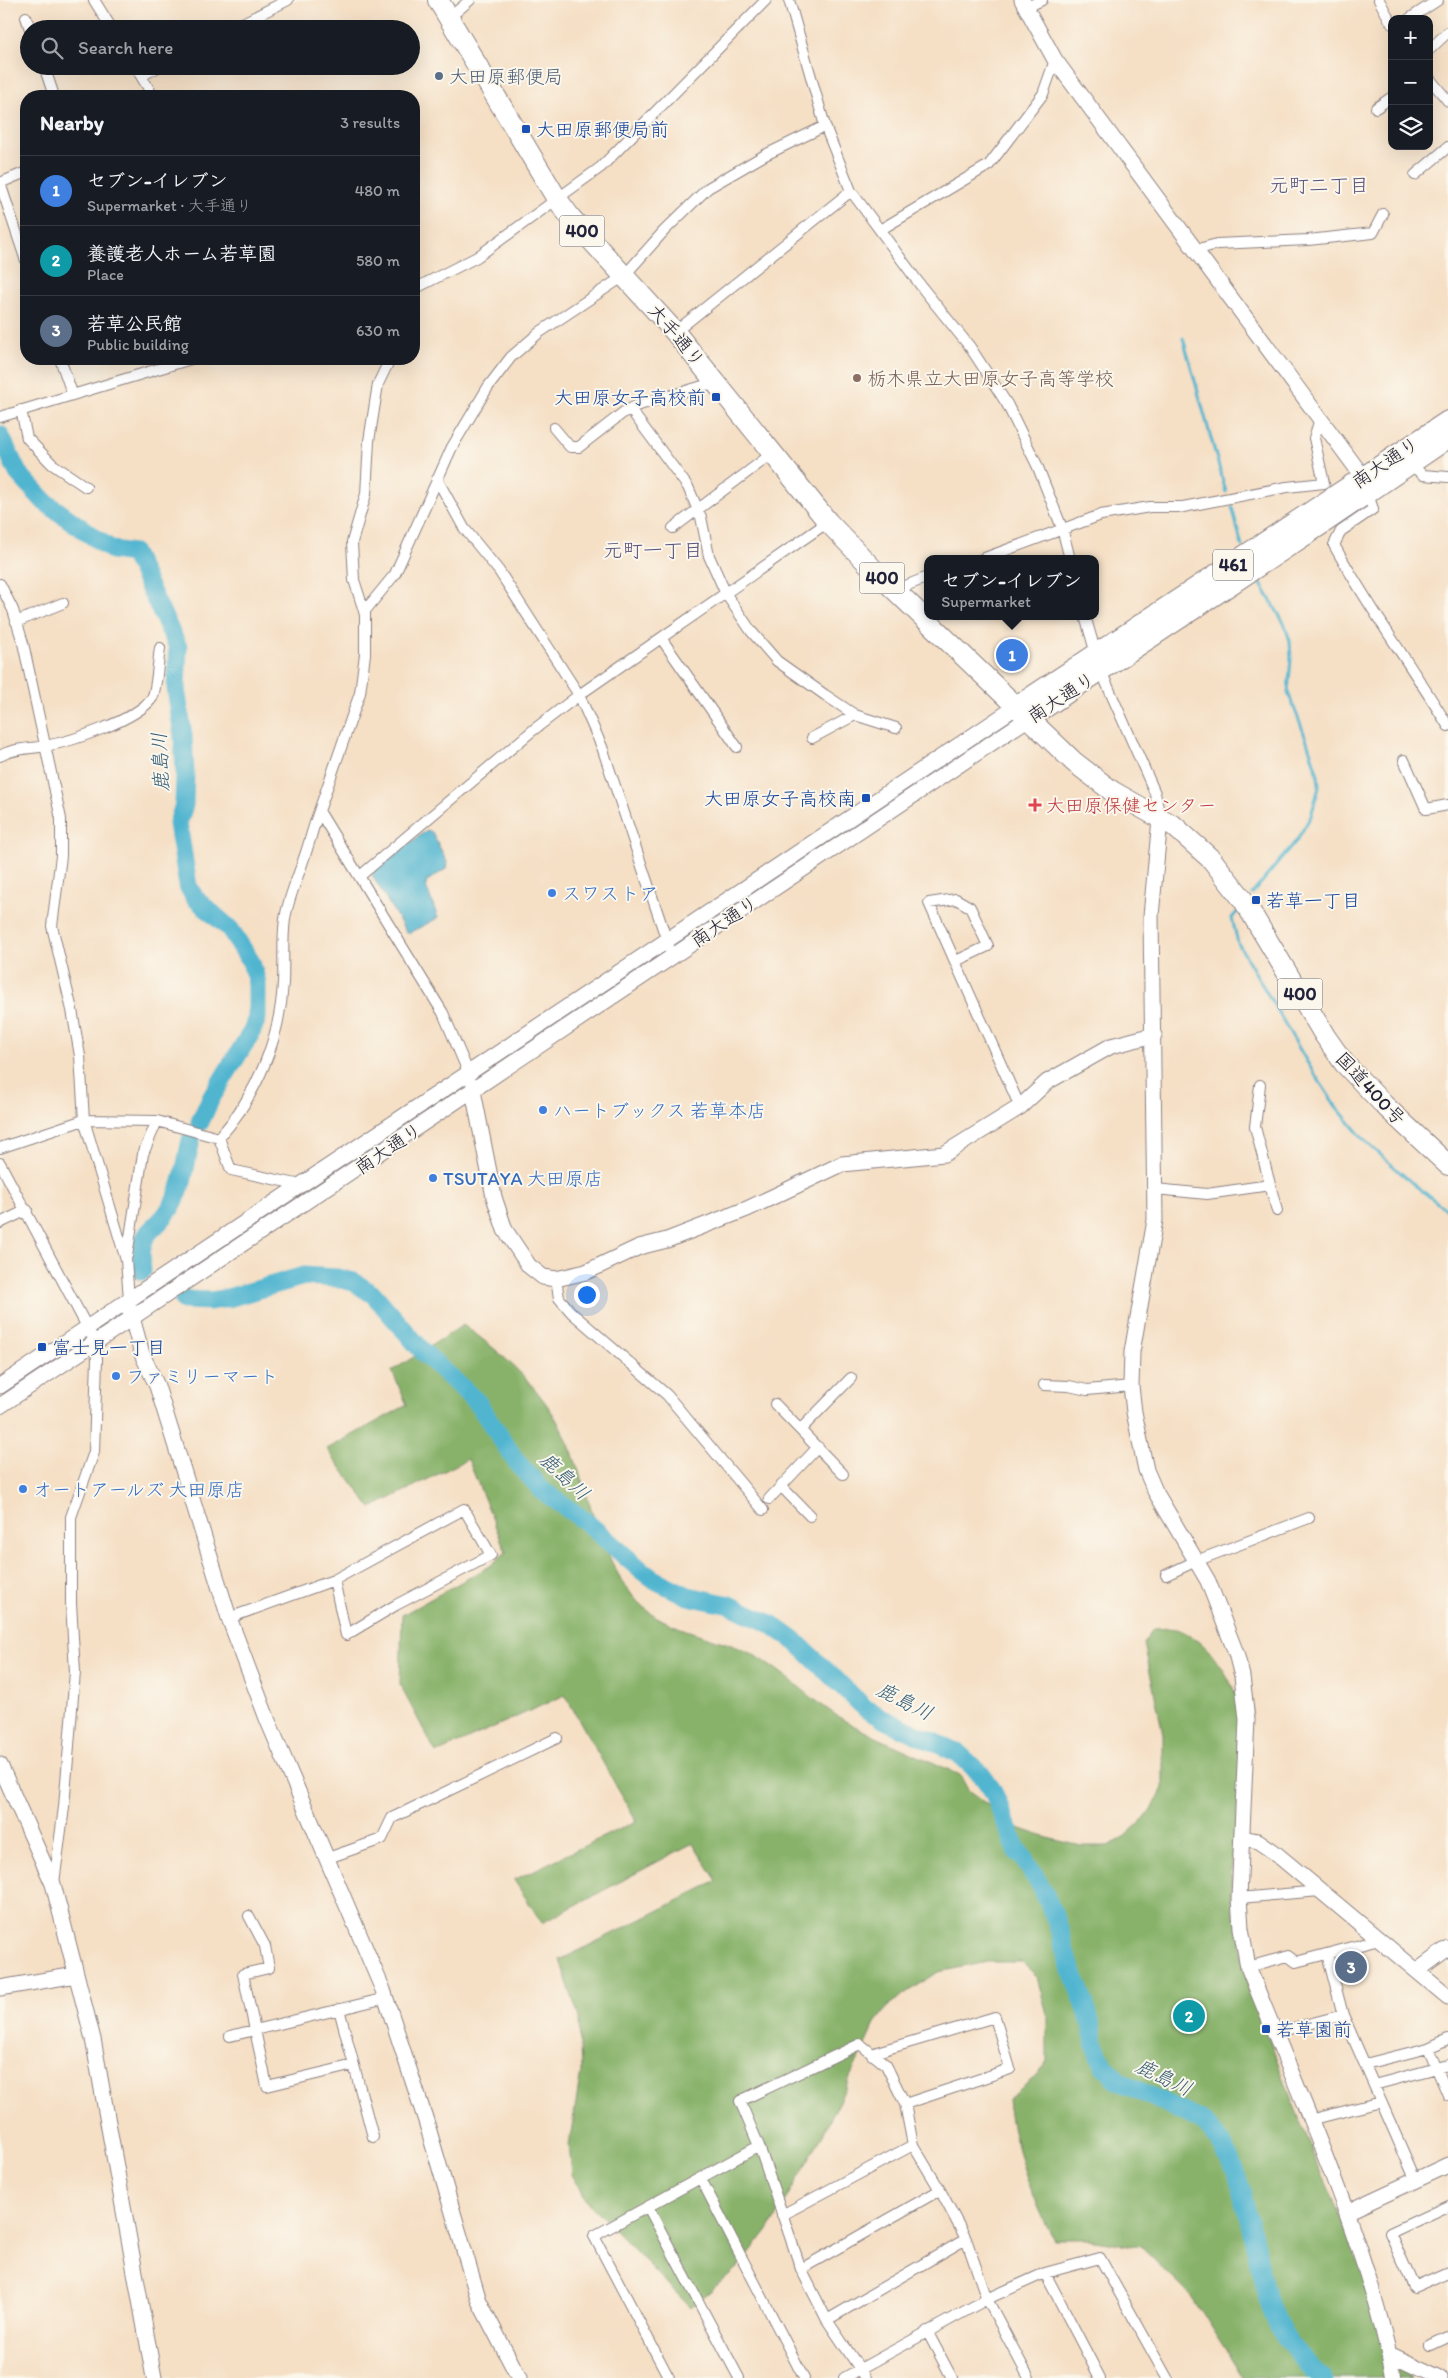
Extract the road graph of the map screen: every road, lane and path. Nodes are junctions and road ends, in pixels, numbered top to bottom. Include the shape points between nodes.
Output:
1 (94, 0) edge
2 (288, 0) edge
3 (438, 0) edge
4 (470, 0) edge
5 (766, 0) edge
6 (790, 0) edge
7 (1042, 0) edge
8 (1379, 0) edge
9 (1438, 0) edge
10 (1024, 4) edge
11 (1416, 15) edge
12 (26, 17) dead end
13 (1388, 17) edge
14 (448, 18) junction
15 (27, 20) edge
16 (106, 20) edge
17 (249, 20) edge
18 (1448, 32) edge
19 (1433, 46) edge
20 (1055, 60) junction
21 (47, 75) edge
22 (141, 76) edge
23 (1433, 83) edge
24 (52, 90) edge
25 (149, 90) edge
26 (1388, 100) edge
27 (1448, 101) edge
28 (1376, 108) dead end
29 (825, 126) junction
30 (1448, 147) edge
31 (20, 175) edge
32 (1415, 175) dead end
33 (0, 183) edge
34 (851, 191) junction
35 (557, 199) junction
36 (1383, 214) dead end
37 (880, 230) junction
38 (20, 243) edge
39 (1195, 250) junction
40 (624, 276) junction
41 (420, 286) edge
42 (675, 332) junction
43 (62, 365) edge
44 (169, 365) edge
45 (387, 365) edge
46 (716, 382) junction
47 (72, 393) junction
48 (630, 409) junction
49 (20, 410) junction
50 (0, 417) edge
51 (1320, 419) junction
52 (1448, 420) edge
53 (554, 428) dead end
54 (1448, 438) edge
55 (773, 454) junction
56 (1409, 463) junction
57 (1448, 477) edge
58 (437, 479) junction
59 (1365, 485) junction
60 (86, 487) dead end
61 (698, 508) junction
62 (828, 522) junction
63 (673, 528) dead end
64 (1062, 528) junction
65 (992, 555) edge
66 (1069, 555) edge
67 (924, 579) edge
68 (0, 584) edge
69 (895, 590) junction
70 (726, 594) junction
71 (63, 603) dead end
72 (364, 612) junction
73 (924, 618) edge
74 (926, 620) edge
75 (1086, 620) edge
76 (16, 622) junction
77 (661, 638) junction
78 (160, 648) dead end
79 (1098, 664) junction
80 (579, 695) junction
81 (1022, 712) junction
82 (855, 715) junction
83 (1448, 726) edge
84 (896, 728) dead end
85 (812, 738) dead end
86 (47, 746) junction
87 (738, 747) dead end
88 (0, 756) edge
89 (1404, 760) dead end
90 (1448, 805) edge
91 (319, 810) junction
92 (1160, 819) junction
93 (360, 876) junction
94 (669, 949) junction
95 (956, 961) junction
96 (1154, 1035) junction
97 (469, 1074) junction
98 (1260, 1086) dead end
99 (472, 1091) junction
100 (1020, 1106) junction
101 (84, 1120) junction
102 (157, 1121) junction
103 (219, 1138) junction
104 (0, 1148) edge
105 (0, 1163) edge
106 (1448, 1165) edge
107 (301, 1185) junction
108 (1270, 1185) junction
109 (1155, 1189) junction
110 (26, 1210) junction
111 (1277, 1211) dead end
112 (0, 1222) edge
113 (126, 1260) junction
114 (556, 1279) junction
115 (129, 1299) junction
116 (132, 1318) junction
117 (86, 1327) junction
118 (95, 1342) junction
119 (851, 1378) dead end
120 (1044, 1385) dead end
121 (0, 1386) edge
122 (1131, 1386) junction
123 (775, 1404) dead end
124 (0, 1406) edge
125 (802, 1429) junction
126 (818, 1447) junction
127 (844, 1474) dead end
128 (781, 1486) junction
129 (769, 1499) dead end
130 (763, 1510) dead end
131 (810, 1516) dead end
132 (1309, 1518) dead end
133 (1196, 1561) junction
134 (1166, 1575) dead end
135 (334, 1580) junction
136 (229, 1618) junction
137 (557, 1738) dead end
138 (0, 1765) edge
139 (1242, 1838) junction
140 (328, 1858) junction
141 (53, 1884) junction
142 (1320, 1891) junction
143 (1239, 1898) junction
144 (249, 1916) dead end
145 (1379, 1940) junction
146 (1448, 1948) edge
147 (1327, 1954) junction
148 (1248, 1967) junction
149 (1417, 1971) junction
150 (76, 1975) junction
151 (0, 1988) edge
152 (1448, 1997) edge
153 (386, 1998) junction
154 (339, 2009) junction
155 (1343, 2015) junction
156 (254, 2030) junction
157 (1274, 2032) junction
158 (230, 2036) dead end
159 (1448, 2039) edge
160 (1428, 2048) junction
161 (872, 2055) junction
162 (1365, 2064) junction
163 (354, 2065) junction
164 (1448, 2065) edge
165 (1438, 2069) junction
166 (1374, 2085) junction
167 (1448, 2095) edge
168 (1381, 2102) junction
169 (905, 2104) junction
170 (1310, 2120) junction
171 (373, 2137) dead end
172 (913, 2145) junction
173 (759, 2146) junction
174 (1448, 2165) edge
175 (701, 2179) junction
176 (1416, 2181) junction
177 (940, 2190) junction
178 (1448, 2206) edge
179 (648, 2207) junction
180 (1347, 2212) junction
181 (782, 2215) junction
182 (966, 2240) junction
183 (801, 2269) junction
184 (1448, 2272) edge
185 (1045, 2273) junction
186 (987, 2298) junction
187 (828, 2320) junction
188 (927, 2332) junction
189 (1448, 2337) edge
190 (1431, 2345) dead end
191 (1389, 2354) junction
192 (863, 2374) edge
193 (154, 2378) edge
194 (517, 2378) edge
195 (669, 2378) edge
196 (738, 2378) edge
197 (804, 2378) edge
198 (844, 2378) edge
199 (952, 2378) edge
200 (1029, 2378) edge
201 (1100, 2378) edge
202 (1167, 2378) edge
203 (1394, 2378) edge
204 (1440, 2378) edge

1 - 16 street
2 - 17 street
3 - 14 highway, 大手通り / 400
4 - 14 street
5 - 35 street via 601,167
6 - 29 street
7 - 10 street
8 - 13 street
9 - 11 street
10 - 20 street
12 - 15 street
14 - 35 highway, 大手通り / 400
18 - 19 street
20 - 37 street via 1043,94 989,165
20 - 39 street
21 - 24 street
22 - 25 street
23 - 27 street
26 - 28 street
29 - 34 street
29 - 40 street via 708,188
30 - 32 street
31 - 33 street
33 - 38 street
34 - 37 street
34 - 42 street
35 - 40 highway, 大手通り / 400
35 - 41 street via 477,257
36 - 39 street via 1373,233 1217,244
37 - 64 street via 970,347 1007,404
39 - 51 street
40 - 42 highway, 大手通り / 400
40 - 58 street via 540,332 511,357 488,387
42 - 46 highway, 大手通り / 400
43 - 47 street
44 - 47 street
45 - 72 street via 378,384 369,441 366,494 352,542 354,580
46 - 48 street
46 - 55 highway, 大手通り / 400
47 - 49 street
48 - 53 street via 579,446 570,446
48 - 61 street via 688,487
49 - 50 street
49 - 60 street via 27,438 52,464
51 - 59 street
51 - 64 street via 1314,438 1324,483 1183,507 1117,512
52 - 59 highway, 南大通り / 461
54 - 56 highway, 南大通り / 461
55 - 61 street
55 - 62 highway, 大手通り / 400
56 - 57 street via 1423,475
56 - 59 highway, 南大通り / 461
58 - 72 street via 395,574
58 - 80 street via 464,528 499,571
59 - 79 highway, 南大通り / 461
59 - 83 street via 1373,509 1341,531 1334,545 1353,580
61 - 63 street
61 - 70 street via 709,556
62 - 69 highway, 大手通り / 400
62 - 70 street
64 - 65 street
64 - 66 street
67 - 69 street
68 - 76 street
69 - 73 highway, 大手通り / 400
70 - 77 street
70 - 82 street via 750,631 777,661
71 - 76 street
72 - 91 street via 365,654 360,694
74 - 81 highway, 大手通り / 400
75 - 79 street
76 - 86 street
77 - 80 street
77 - 87 street
78 - 86 street via 153,697 138,711 90,734
79 - 81 highway, 南大通り / 461
79 - 92 street via 1155,793
80 - 93 street
80 - 94 street via 602,747
81 - 92 highway, 国道400号 / 400 via 1092,776
81 - 94 street, 南大通り
82 - 84 street
82 - 85 street
86 - 88 street
86 - 101 street via 61,819 62,856 52,926 80,1056
89 - 90 street via 1426,809
91 - 93 street
91 - 103 street via 285,917 283,982 277,1027 257,1082 237,1117
92 - 96 street via 1151,916
92 - 106 highway, 国道400号 / 400 via 1187,836 1227,876 1344,1063 1384,1106
93 - 97 street via 443,1013
94 - 97 street, 南大通り
94 - 99 street, 南大通り
95 - 95 street via 952,953 929,903 956,899 970,907 988,946
95 - 100 street
96 - 100 street via 1111,1046 1047,1082
96 - 109 street
97 - 99 street
97 - 107 street, 南大通り
98 - 108 street via 1255,1127
99 - 114 street via 494,1197 506,1230 529,1266 543,1277
99 - 116 street, 南大通り
100 - 114 street via 944,1154 842,1164 747,1209 667,1240 639,1247 586,1272
101 - 102 street
101 - 104 street
101 - 113 street
102 - 103 street
102 - 113 street via 143,1154
103 - 107 street via 231,1170
105 - 110 street
107 - 115 street, 南大通り
108 - 109 street via 1208,1194
108 - 111 street
109 - 122 street via 1155,1220 1132,1352
110 - 112 street
110 - 117 street
113 - 115 street
114 - 130 street via 559,1298 572,1314 667,1395
115 - 116 street
115 - 117 street, 南大通り
116 - 118 street, 南大通り
116 - 136 street via 142,1354 157,1386
117 - 118 street
117 - 121 street, 南大通り
118 - 124 street, 南大通り
118 - 141 street via 94,1452 71,1517 71,1603 76,1672 64,1807
119 - 125 street
120 - 122 street via 1087,1390
122 - 133 street via 1146,1470
123 - 125 street
125 - 126 street
126 - 127 street
126 - 128 street
128 - 129 street
128 - 131 street
132 - 133 street
133 - 134 street
133 - 139 street via 1208,1581 1242,1676 1246,1719
135 - 135 street via 346,1635 491,1555 464,1509
135 - 136 street
136 - 140 street via 268,1721
137 - 140 street via 392,1818 382,1839
138 - 141 street
139 - 142 street via 1258,1841
139 - 143 street
140 - 153 street
141 - 150 street
142 - 143 street
142 - 145 street
143 - 148 street
144 - 156 street via 265,1946 269,1968 243,1974
145 - 147 street
145 - 149 street
146 - 149 street
147 - 148 street via 1296,1962 1288,1956
147 - 155 street
148 - 157 street
149 - 152 street
150 - 151 street
150 - 193 street via 93,2039
153 - 154 street
153 - 194 street via 479,2301
154 - 156 street
154 - 163 street
155 - 157 street
155 - 162 street
156 - 158 street
156 - 163 street via 267,2086
157 - 170 street
159 - 160 street
160 - 162 street
160 - 165 street
161 - 169 street via 886,2065
161 - 169 street via 995,2017 1010,2069
161 - 173 street via 860,2044 740,2101
162 - 166 street
163 - 171 street
164 - 165 street
165 - 166 street
165 - 167 street
166 - 168 street
168 - 170 street
168 - 176 street
169 - 172 street
170 - 180 street
172 - 177 street
172 - 181 street
173 - 175 street
173 - 181 street
174 - 176 street
175 - 179 street
175 - 197 street
176 - 180 street
177 - 182 street
177 - 183 street
178 - 184 street via 1390,2233 1414,2287
179 - 195 street via 594,2236
179 - 196 street
180 - 191 street via 1372,2284
181 - 183 street
182 - 186 street
182 - 187 street
183 - 187 street
185 - 186 street
185 - 201 street
185 - 202 street via 1100,2258
186 - 188 street
186 - 200 street
187 - 192 street
188 - 192 street
188 - 199 street
189 - 190 street
191 - 203 street
191 - 204 street
192 - 198 street

